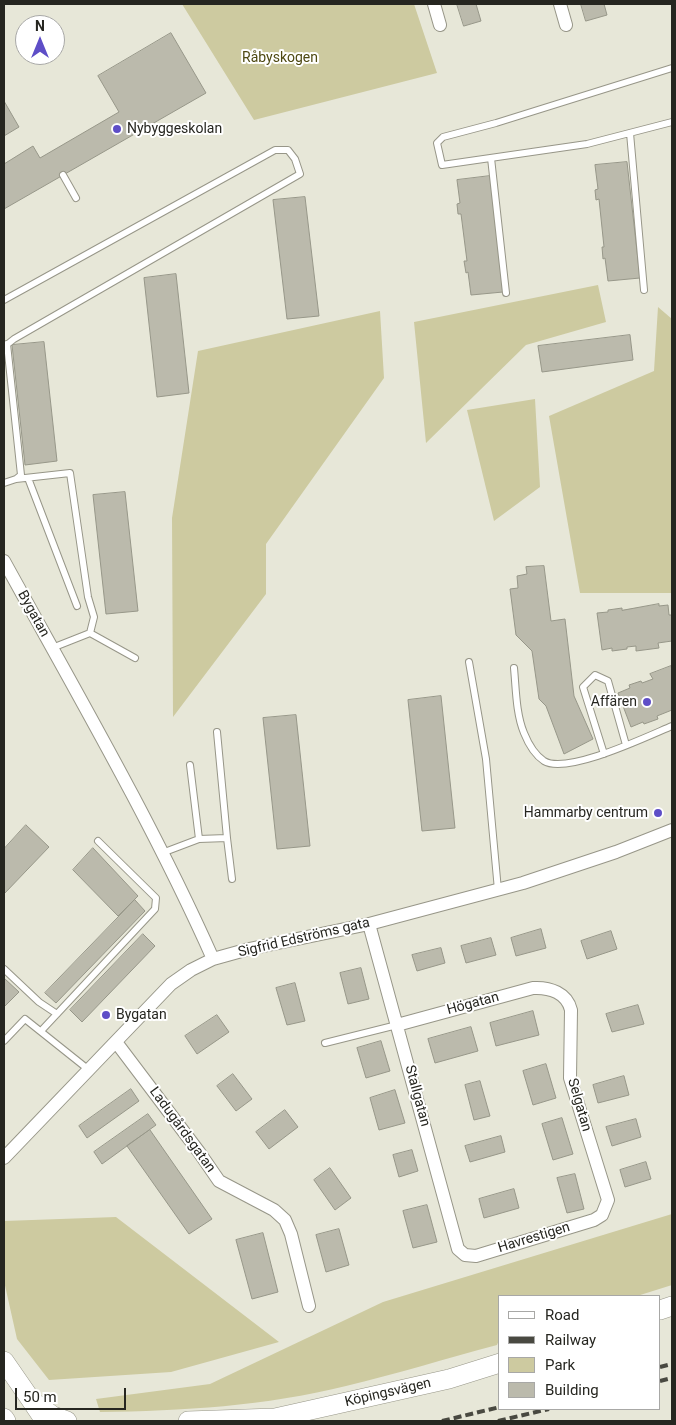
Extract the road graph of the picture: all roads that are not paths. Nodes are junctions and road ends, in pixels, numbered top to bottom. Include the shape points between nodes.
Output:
1 (434, 4) edge
2 (560, 4) edge
3 (440, 25) dead end
4 (566, 25) dead end
5 (672, 68) edge
6 (672, 122) edge
7 (630, 133) junction
8 (491, 158) junction
9 (63, 175) dead end
10 (76, 198) dead end
11 (644, 290) dead end
12 (506, 293) dead end
13 (4, 300) edge
14 (5, 346) edge
15 (28, 478) junction
16 (16, 479) junction
17 (4, 483) edge
18 (4, 561) edge
19 (77, 606) dead end
20 (90, 633) junction
21 (52, 648) junction
22 (135, 658) dead end
23 (469, 662) dead end
24 (514, 668) dead end
25 (672, 726) edge
26 (217, 732) dead end
27 (626, 745) junction
28 (604, 754) junction
29 (190, 765) dead end
30 (672, 830) edge
31 (227, 838) junction
32 (199, 839) junction
33 (98, 841) dead end
34 (162, 853) junction
35 (232, 879) dead end
36 (498, 890) junction
37 (369, 924) junction
38 (213, 959) junction
39 (4, 969) edge
40 (550, 989) joint
41 (57, 1014) junction
42 (397, 1024) junction
43 (41, 1031) junction
44 (4, 1041) edge
45 (116, 1042) junction
46 (325, 1043) dead end
47 (89, 1070) junction
48 (4, 1158) edge
49 (591, 1221) joint
50 (476, 1256) joint
51 (309, 1306) dead end
52 (4, 1362) edge
53 (498, 1364) edge
54 (32, 1400) junction
55 (4, 1418) edge
56 (272, 1419) edge
57 (6, 1421) edge
58 (45, 1421) edge
59 (67, 1421) edge
60 (188, 1421) edge

1 - 3 street
2 - 4 street
5 - 8 lane via 496,123 443,136 437,143 442,166
6 - 7 lane
7 - 8 lane via 587,144
7 - 11 lane
8 - 12 lane
9 - 10 lane
13 - 14 lane via 275,150 288,150 295,158 300,174
14 - 16 lane via 21,475
15 - 16 lane
15 - 19 lane
15 - 20 lane via 70,474 88,597 94,616
16 - 17 lane
18 - 21 street, Bygatan
20 - 21 lane
20 - 22 lane
21 - 34 street, Bygatan
23 - 36 lane via 486,759
24 - 28 lane via 523,731 545,762 568,764
25 - 27 lane
26 - 31 lane
27 - 28 lane
27 - 28 lane via 608,681 595,675 583,687
29 - 32 lane
30 - 36 street, Sigfrid Edströms gata via 572,868
31 - 32 lane
31 - 35 lane
32 - 34 lane
33 - 41 lane via 156,898 155,909
34 - 38 street, Bygatan
36 - 37 street, Sigfrid Edströms gata
37 - 38 street, Sigfrid Edströms gata via 250,948
37 - 42 street, Stallgatan
38 - 45 street, Sigfrid Edströms gata via 171,984
39 - 41 lane via 39,1002
40 - 42 street, Högatan via 533,988
40 - 49 street, Selgatan via 569,1002 570,1078 608,1200 602,1215
41 - 43 lane
42 - 46 lane
42 - 50 street, Stallgatan via 458,1249 465,1255
43 - 44 lane via 25,1019
43 - 47 lane
45 - 47 street, Sigfrid Edströms gata
45 - 51 street, Ladugårdsgatan via 219,1181 274,1210 285,1220
47 - 48 street, Sigfrid Edströms gata
49 - 50 street, Havrestigen
52 - 54 main road
53 - 56 main road, Köpingsvägen via 449,1379
54 - 58 main road
54 - 59 main road via 53,1416
55 - 57 main road
56 - 60 main road, Köpingsvägen

